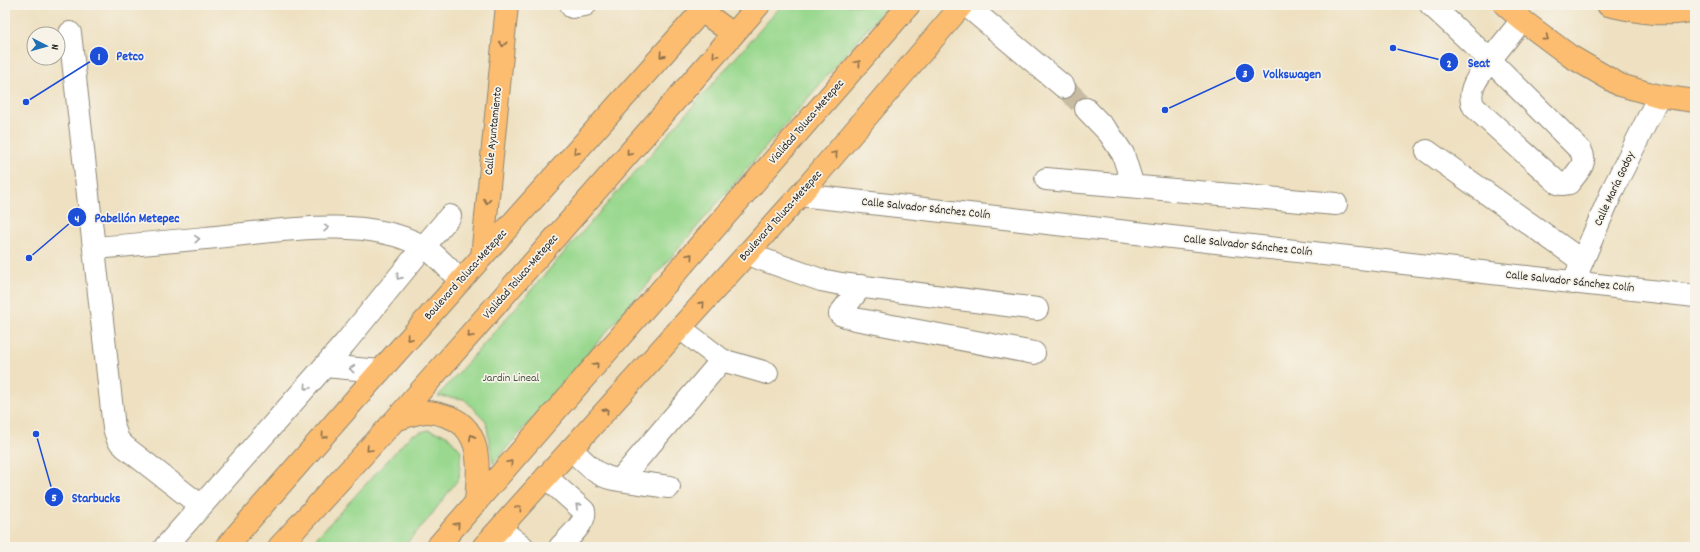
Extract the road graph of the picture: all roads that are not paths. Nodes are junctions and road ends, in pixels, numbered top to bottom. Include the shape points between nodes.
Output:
1 (506, 5) edge
2 (759, 5) edge
3 (909, 5) edge
4 (962, 5) edge
5 (966, 5) edge
6 (1431, 5) edge
7 (1505, 5) edge
8 (1608, 5) edge
9 (704, 8) edge
10 (1695, 10) edge
11 (1522, 20) junction
12 (70, 33) dead end
13 (733, 34) junction
14 (1490, 60) junction
15 (1064, 87) tunnel mouth
16 (1659, 96) junction
17 (1695, 101) edge
18 (1086, 108) tunnel mouth
19 (1427, 151) dead end
20 (1046, 179) dead end
21 (1132, 186) junction
22 (800, 195) junction
23 (1336, 204) dead end
24 (450, 216) dead end
25 (95, 248) junction
26 (419, 252) junction
27 (747, 254) junction
28 (482, 257) junction
29 (1582, 261) junction
30 (1573, 283) junction
31 (861, 286) junction
32 (455, 287) junction
33 (1695, 296) edge
34 (1037, 309) dead end
35 (680, 328) junction
36 (1034, 353) dead end
37 (722, 360) junction
38 (325, 366) junction
39 (380, 371) junction
40 (767, 373) dead end
41 (395, 420) junction
42 (571, 449) junction
43 (546, 477) junction
44 (620, 480) junction
45 (669, 487) dead end
46 (476, 503) junction
47 (201, 506) junction
48 (500, 529) junction
49 (165, 547) edge
50 (226, 547) edge
51 (279, 547) edge
52 (437, 547) edge
53 (484, 547) edge
54 (524, 547) edge
55 (560, 547) edge

1 -> 28 main road, Calle Ayuntamiento
2 - 13 main road, Vialidad Toluca-Metepec
46 -> 3 main road, Vialidad Toluca-Metepec
22 -> 4 main road, Boulevard Toluca-Metepec
5 - 15 street
6 - 14 street
7 - 11 main road
8 - 10 main road via 1656,14
9 - 13 main road
9 -> 28 main road, Boulevard Toluca-Metepec
11 - 14 street
11 -> 16 main road via 1570,56 1620,84
12 - 25 street
13 -> 41 main road, Vialidad Toluca-Metepec
14 - 14 street via 1470,92 1470,100 1474,107 1558,183 1569,182 1583,164 1581,151
16 - 17 main road
16 - 29 street, Calle María Godoy
18 - 21 street via 1109,133 1123,154
19 - 29 street
20 - 21 street
21 - 23 street
22 - 27 main road, Boulevard Toluca-Metepec
22 - 30 street, Calle Salvador Sánchez Colín
24 - 26 street
25 -> 26 street via 271,230 331,228 380,232 402,238
25 - 47 street via 114,428 118,440
26 - 32 street
26 -> 38 street
27 - 31 street via 822,280
35 -> 27 main road, Boulevard Toluca-Metepec
28 - 32 main road, Boulevard Toluca-Metepec
29 - 30 street, Calle María Godoy
30 - 33 street, Calle Salvador Sánchez Colín
31 - 34 street
31 - 36 street via 840,314 855,320
32 -> 39 main road, Boulevard Toluca-Metepec
35 - 37 street
42 -> 35 main road, Boulevard Toluca-Metepec
37 - 40 street
37 - 44 street
39 -> 38 street
38 -> 47 street
39 -> 50 main road, Boulevard Toluca-Metepec
46 -> 41 main road via 478,468 474,439 465,426 453,418 428,412
41 -> 51 main road, Vialidad Toluca-Metepec
42 - 43 main road, Boulevard Toluca-Metepec
42 - 44 street via 592,469 608,479
48 -> 43 main road, Boulevard Toluca-Metepec
55 -> 43 street via 583,521 584,511
44 - 45 street
52 -> 46 main road, Vialidad Toluca-Metepec
47 - 49 street
48 - 53 main road, Boulevard Toluca-Metepec
48 - 54 street

